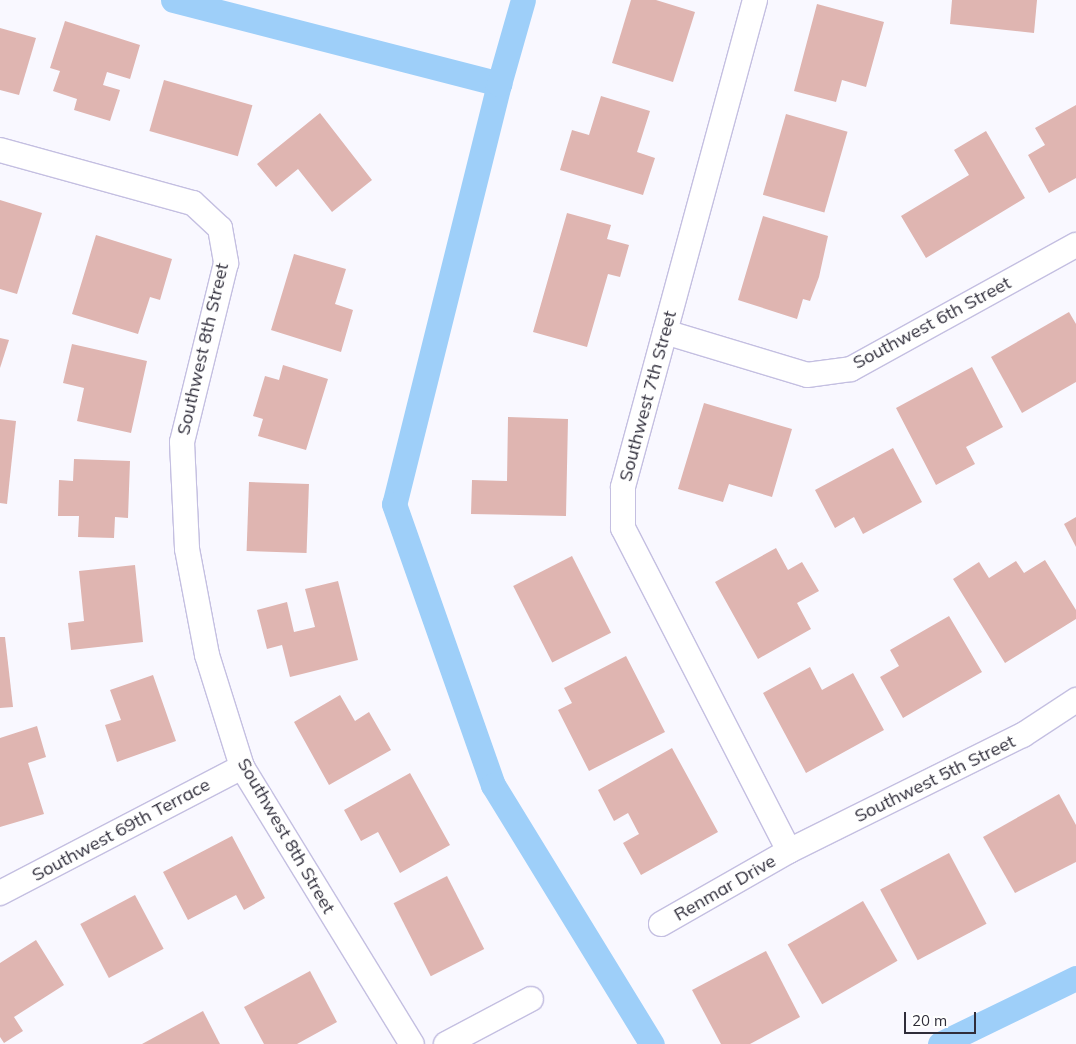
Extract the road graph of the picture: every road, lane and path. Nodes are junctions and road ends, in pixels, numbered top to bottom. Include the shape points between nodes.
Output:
1 (755, 0) edge
2 (0, 150) edge
3 (1076, 245) edge
4 (665, 332) junction
5 (1076, 700) edge
6 (242, 767) junction
7 (790, 851) junction
8 (0, 893) edge
9 (661, 924) dead end
10 (531, 999) dead end
11 (412, 1044) edge
12 (446, 1044) edge

1 - 4 street, Southwest 7th Street
2 - 6 street, Southwest 8th Street via 192,203 220,228 226,264 183,452 187,549 205,645
3 - 4 street, Southwest 6th Street via 851,369 807,374
4 - 7 street, Southwest 7th Street via 623,487 622,528
5 - 7 street, Southwest 5th Street via 1023,735
6 - 8 street, Southwest 69th Terrace
6 - 11 street, Southwest 8th Street
7 - 9 street, Renmar Drive
10 - 12 street

